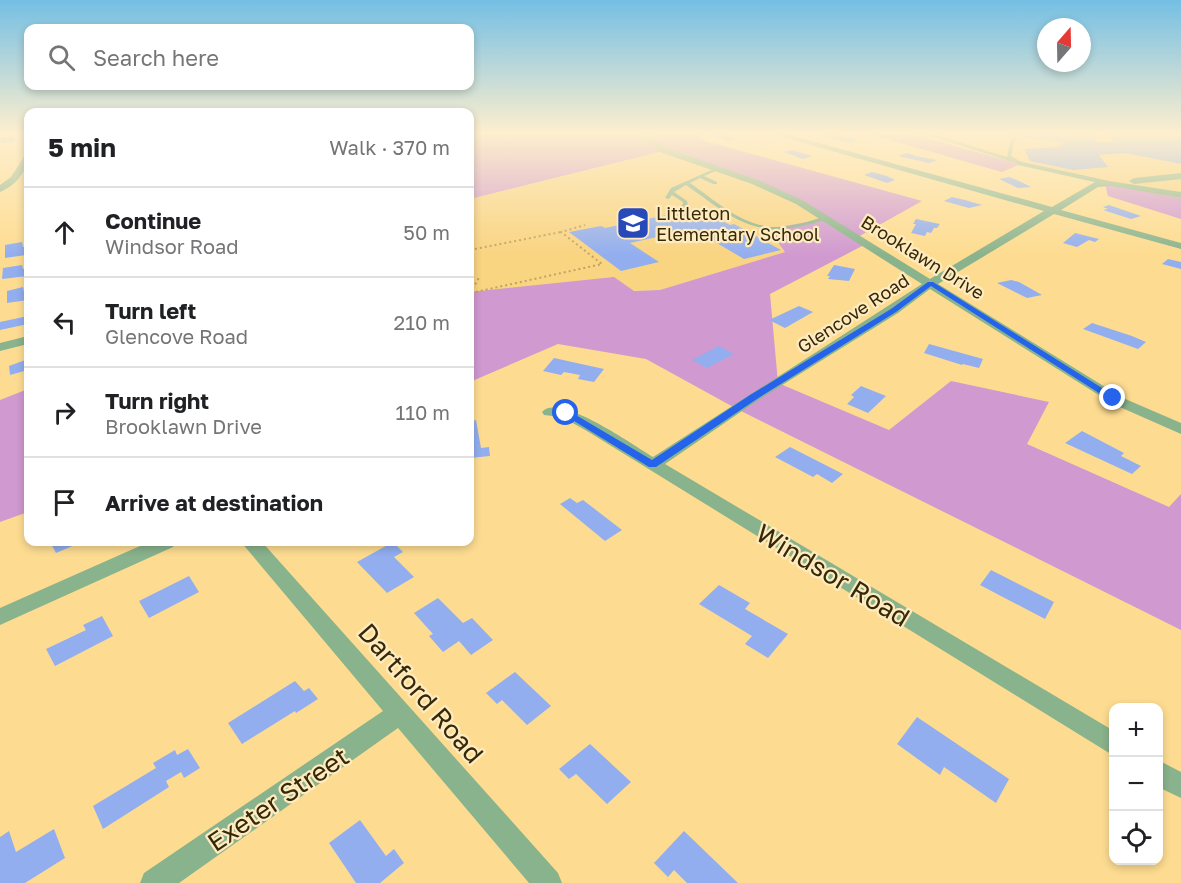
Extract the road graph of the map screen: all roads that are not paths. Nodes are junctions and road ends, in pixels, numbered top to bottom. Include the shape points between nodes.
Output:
1 (18, 173) edge
2 (708, 173) edge
3 (728, 173) edge
4 (917, 173) edge
5 (1067, 173) edge
6 (1181, 176) edge
7 (701, 177) junction
8 (687, 183) junction
9 (715, 183) dead end
10 (1111, 183) junction
11 (0, 189) edge
12 (671, 192) junction
13 (1181, 195) edge
14 (668, 198) dead end
15 (679, 209) dead end
16 (1052, 211) junction
17 (826, 218) junction
18 (784, 219) dead end
19 (794, 225) junction
20 (1181, 246) edge
21 (931, 283) junction
22 (24, 341) edge
23 (0, 346) edge
24 (550, 412) dead end
25 (1181, 429) edge
26 (652, 465) junction
27 (157, 546) edge
28 (254, 546) edge
29 (0, 617) edge
30 (400, 713) junction
31 (1109, 743) edge
32 (1163, 775) edge
33 (1181, 786) edge
34 (154, 883) edge
35 (548, 883) edge

1 - 11 street
2 - 7 lane
3 - 17 street, Brooklawn Drive via 770,188
4 - 16 street
5 - 10 street
6 - 10 street
7 - 8 lane
7 - 9 lane
8 - 12 lane
8 - 19 lane via 730,213 758,226 772,229
10 - 13 street, Glencove Road
10 - 16 street, Glencove Road via 1096,184
12 - 14 lane
12 - 15 lane via 686,201
16 - 20 street
16 - 21 street, Glencove Road
17 - 19 lane
17 - 21 street, Brooklawn Drive
18 - 19 lane
21 - 25 street, Brooklawn Drive via 1118,401
21 - 26 street, Glencove Road
22 - 23 street
24 - 26 street, Windsor Road via 566,413
26 - 31 street, Windsor Road
27 - 29 street
28 - 30 street, Dartford Road
30 - 34 street, Exeter Street
30 - 35 street, Dartford Road
32 - 33 street

